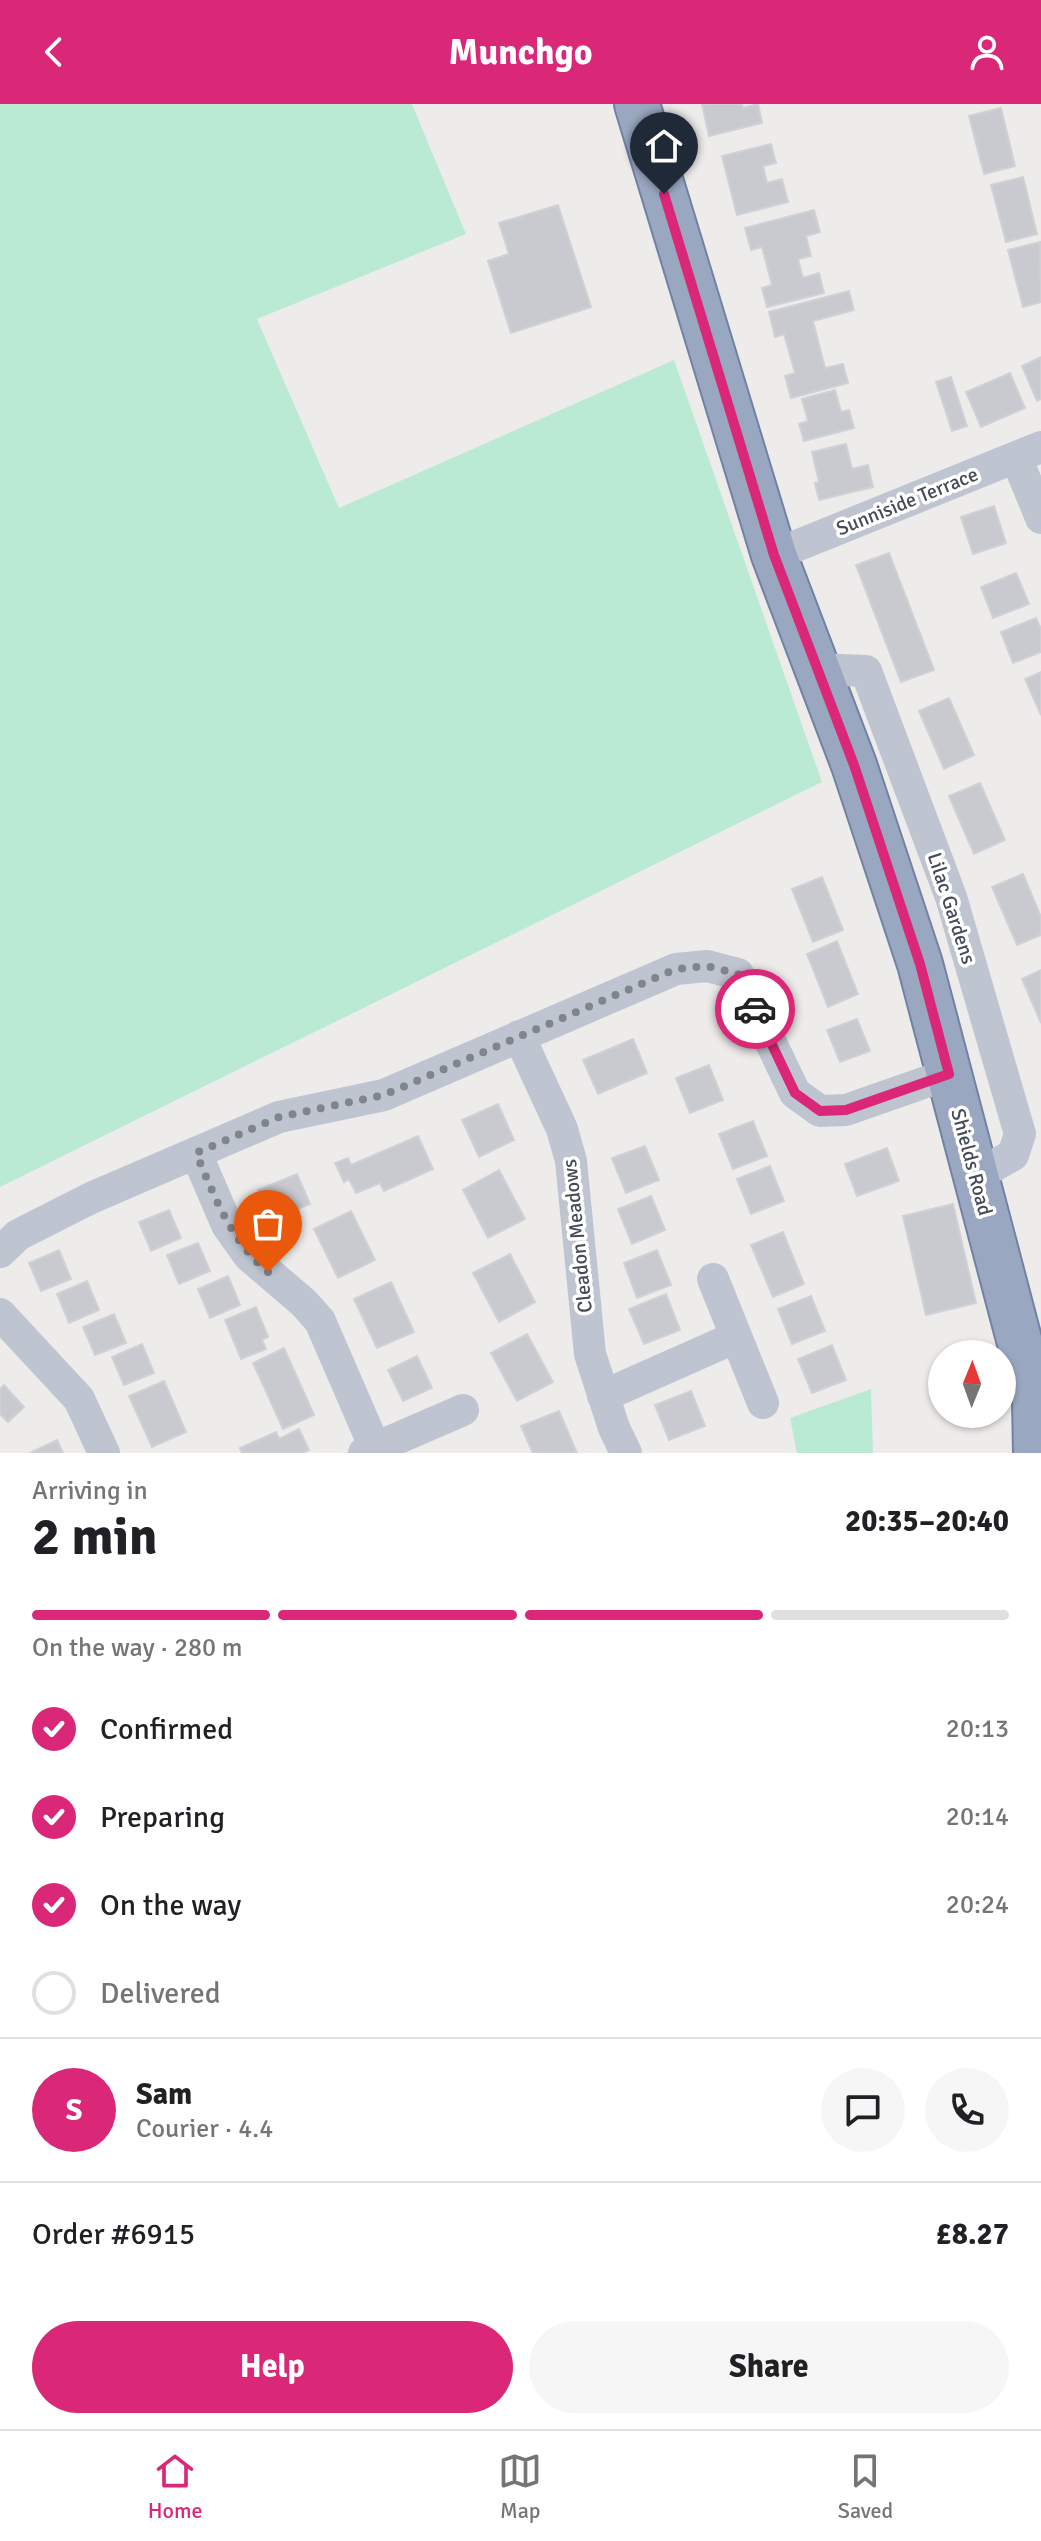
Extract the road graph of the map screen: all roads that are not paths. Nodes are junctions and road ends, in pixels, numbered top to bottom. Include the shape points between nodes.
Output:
1 (637, 104) edge
2 (1029, 452) edge
3 (1041, 518) edge
4 (774, 555) junction
5 (817, 669) junction
6 (519, 1036) junction
7 (949, 1074) junction
8 (196, 1153) junction
9 (976, 1176) junction
10 (0, 1252) edge
11 (713, 1279) dead end
12 (0, 1314) edge
13 (736, 1337) junction
14 (603, 1396) junction
15 (763, 1403) dead end
16 (1039, 1405) edge
17 (463, 1410) dead end
18 (369, 1451) edge
19 (104, 1453) edge
20 (626, 1453) edge
21 (1036, 1453) edge

1 - 4 highway, Shields Road
2 - 3 street
2 - 4 street, Sunniside Terrace
4 - 5 highway, Shields Road
5 - 7 highway, Shields Road via 920,964
5 - 9 street, Lilac Gardens via 866,671 951,897 1020,1134 1013,1155
6 - 7 street via 676,969 707,966 738,974 795,1093 820,1111 846,1110
6 - 8 street via 384,1095 279,1117
6 - 14 street, Cleadon Meadows via 571,1161 590,1354
7 - 9 highway, Shields Road
8 - 10 street via 91,1198 18,1235
8 - 18 street via 227,1225 249,1256 320,1321
9 - 16 highway, Shields Road
11 - 13 street
12 - 19 street via 79,1399
13 - 14 street
13 - 15 street
14 - 20 street, Cleadon Meadows
16 - 21 highway, Shields Road
17 - 18 street

